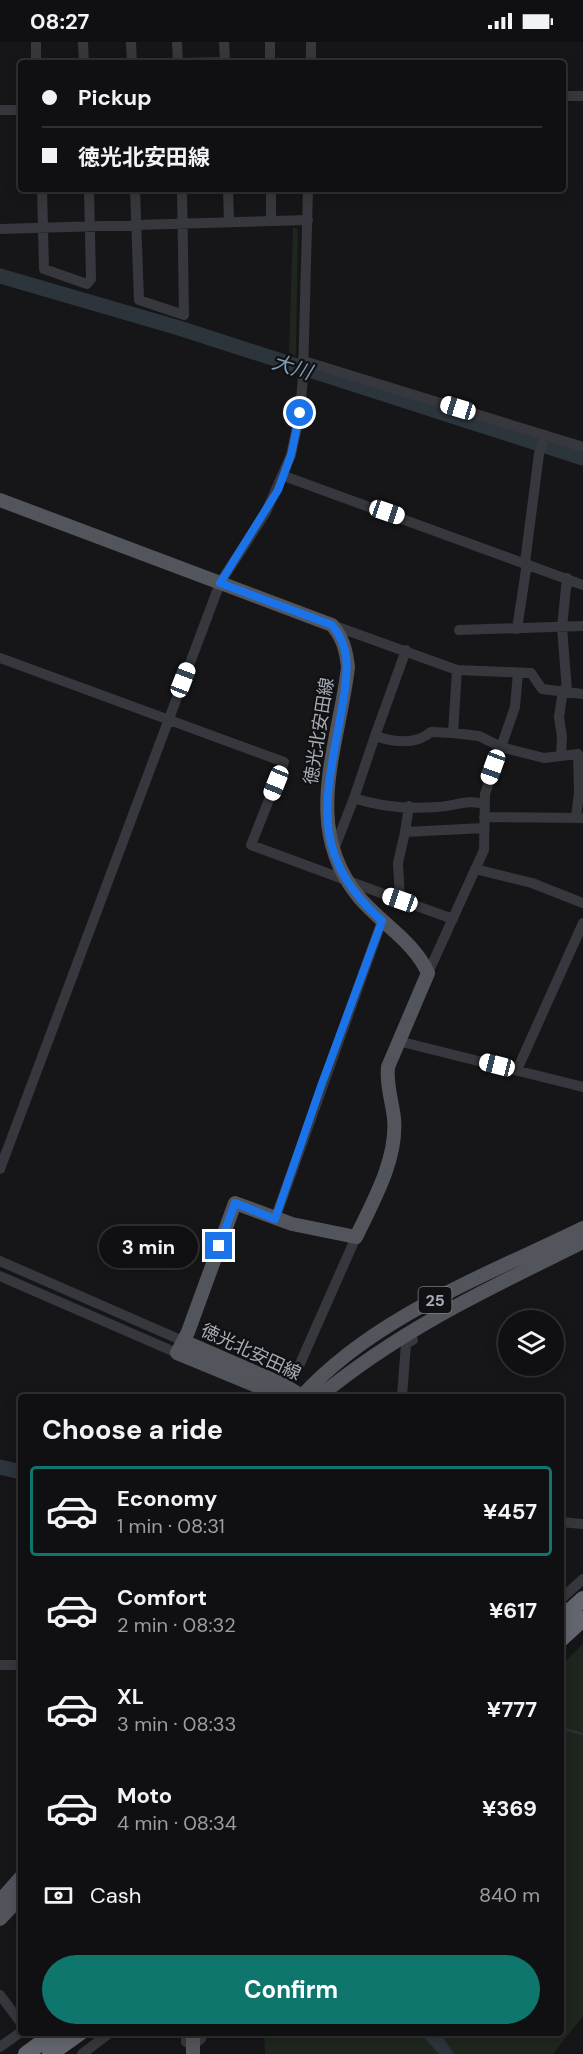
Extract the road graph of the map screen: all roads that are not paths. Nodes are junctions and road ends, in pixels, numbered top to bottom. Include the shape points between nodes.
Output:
1 (36, 42) edge
2 (83, 42) edge
3 (131, 42) edge
4 (177, 42) edge
5 (224, 42) edge
6 (270, 42) edge
7 (311, 42) edge
8 (36, 60) edge
9 (84, 60) edge
10 (132, 60) edge
11 (178, 60) edge
12 (225, 60) edge
13 (270, 60) edge
14 (311, 60) edge
15 (566, 96) edge
16 (583, 96) edge
17 (0, 110) edge
18 (18, 110) edge
19 (42, 192) edge
20 (89, 192) edge
21 (135, 192) edge
22 (182, 192) edge
23 (228, 192) edge
24 (271, 192) edge
25 (308, 192) edge
26 (308, 220) junction
27 (271, 221) junction
28 (229, 222) junction
29 (182, 223) junction
30 (136, 225) junction
31 (90, 226) junction
32 (43, 228) junction
33 (0, 229) edge
34 (304, 362) junction
35 (543, 443) junction
36 (583, 447) edge
37 (284, 476) junction
38 (0, 500) edge
39 (526, 562) junction
40 (567, 578) junction
41 (220, 583) junction
42 (583, 585) edge
43 (332, 625) junction
44 (583, 626) edge
45 (562, 627) junction
46 (517, 629) junction
47 (459, 630) dead end
48 (406, 650) junction
49 (0, 658) edge
50 (457, 670) junction
51 (518, 673) junction
52 (565, 690) junction
53 (583, 694) edge
54 (168, 718) junction
55 (453, 733) junction
56 (375, 736) junction
57 (501, 747) junction
58 (581, 750) edge
59 (561, 756) junction
60 (354, 798) junction
61 (484, 804) junction
62 (409, 806) junction
63 (579, 817) edge
64 (484, 822) junction
65 (405, 832) junction
66 (333, 852) junction
67 (476, 869) junction
68 (346, 882) junction
69 (400, 900) junction
70 (583, 903) edge
71 (453, 919) junction
72 (382, 921) junction
73 (583, 923) edge
74 (428, 973) junction
75 (398, 1041) junction
76 (517, 1070) junction
77 (583, 1087) edge
78 (0, 1169) edge
79 (275, 1219) junction
80 (583, 1228) edge
81 (356, 1237) junction
82 (583, 1242) edge
83 (0, 1261) edge
84 (0, 1276) edge
85 (413, 1340) dead end
86 (180, 1347) junction
87 (295, 1375) dead end
88 (277, 1394) edge
89 (299, 1394) edge
90 (304, 1394) edge
91 (323, 1394) edge
92 (402, 1394) edge
93 (564, 1522) edge
94 (583, 1524) edge
95 (583, 1579) edge
96 (564, 1596) edge
97 (583, 1599) edge
98 (564, 1617) edge
99 (583, 1619) edge
100 (564, 1637) edge
101 (0, 1665) edge
102 (18, 1665) edge
103 (18, 1880) edge
104 (18, 1900) edge
105 (0, 1901) edge
106 (0, 1920) edge
107 (0, 1995) edge
108 (18, 2019) edge
109 (75, 2036) edge
110 (106, 2036) edge
111 (26, 2039) edge
112 (0, 2046) edge
113 (50, 2054) edge
114 (82, 2054) edge

1 - 8 street
2 - 9 street
3 - 10 street
4 - 11 street
5 - 12 street
6 - 13 street
7 - 14 street
15 - 16 street
17 - 18 street
19 - 32 street
20 - 31 street
21 - 30 street
22 - 29 street
23 - 28 street
24 - 27 street
25 - 26 street
26 - 27 street
26 - 34 street
27 - 28 street
28 - 29 street
29 - 30 street
29 - 30 street via 184,315 139,300
30 - 31 street
31 - 32 street
31 - 32 street via 87,284 44,269
32 - 33 street
34 - 35 street
34 - 37 street via 300,413
35 - 36 street
35 - 39 street
37 - 39 street
37 - 41 street via 266,512
38 - 41 main road
39 - 40 street
39 - 46 street
40 - 42 street
40 - 45 street
41 - 43 main road
41 - 54 street
43 - 48 street
43 - 66 main road, 徳光北安田線 via 341,636 348,667 326,808
44 - 45 street
45 - 46 street
45 - 52 street
46 - 47 street
48 - 50 street
48 - 56 street
49 - 54 street
50 - 51 street
50 - 55 street
51 - 52 street via 531,673 542,689
51 - 57 street via 515,707
52 - 53 street
52 - 59 street via 559,717
54 - 68 street via 284,762 251,845
54 - 78 street
55 - 56 street via 431,732 422,740 389,741
55 - 57 street via 479,736
56 - 60 street
57 - 59 street via 544,758
57 - 61 street
58 - 59 street
58 - 63 street
60 - 62 street via 374,805
60 - 66 street
61 - 62 street via 460,801 437,807
61 - 64 street
62 - 65 street
63 - 64 street
64 - 65 street
64 - 67 street via 484,850
65 - 69 street via 398,864
66 - 68 main road, 徳光北安田線
67 - 70 street via 532,883
67 - 71 street
68 - 69 street
68 - 72 main road, 徳光北安田線
69 - 71 street
71 - 74 street
72 - 74 main road, 徳光北安田線 via 416,953
72 - 79 street
73 - 76 street
74 - 75 main road
75 - 76 street
75 - 81 main road via 386,1081 394,1117 394,1139 383,1176
76 - 77 street
79 - 81 main road, 徳光北安田線
79 - 86 main road, 徳光北安田線 via 235,1203
80 - 90 main road, 25 via 434,1301 351,1353
81 - 87 street
82 - 91 main road, 25 via 404,1334
83 - 86 street
84 - 86 street
85 - 92 street via 406,1344
86 - 88 main road, 徳光北安田線
86 - 89 main road, 徳光北安田線 via 282,1384
93 - 94 street
95 - 96 street
97 - 98 highway
99 - 100 highway
101 - 102 street
103 - 105 main road
104 - 106 main road
107 - 108 street
109 - 113 highway
110 - 114 street
111 - 112 street

